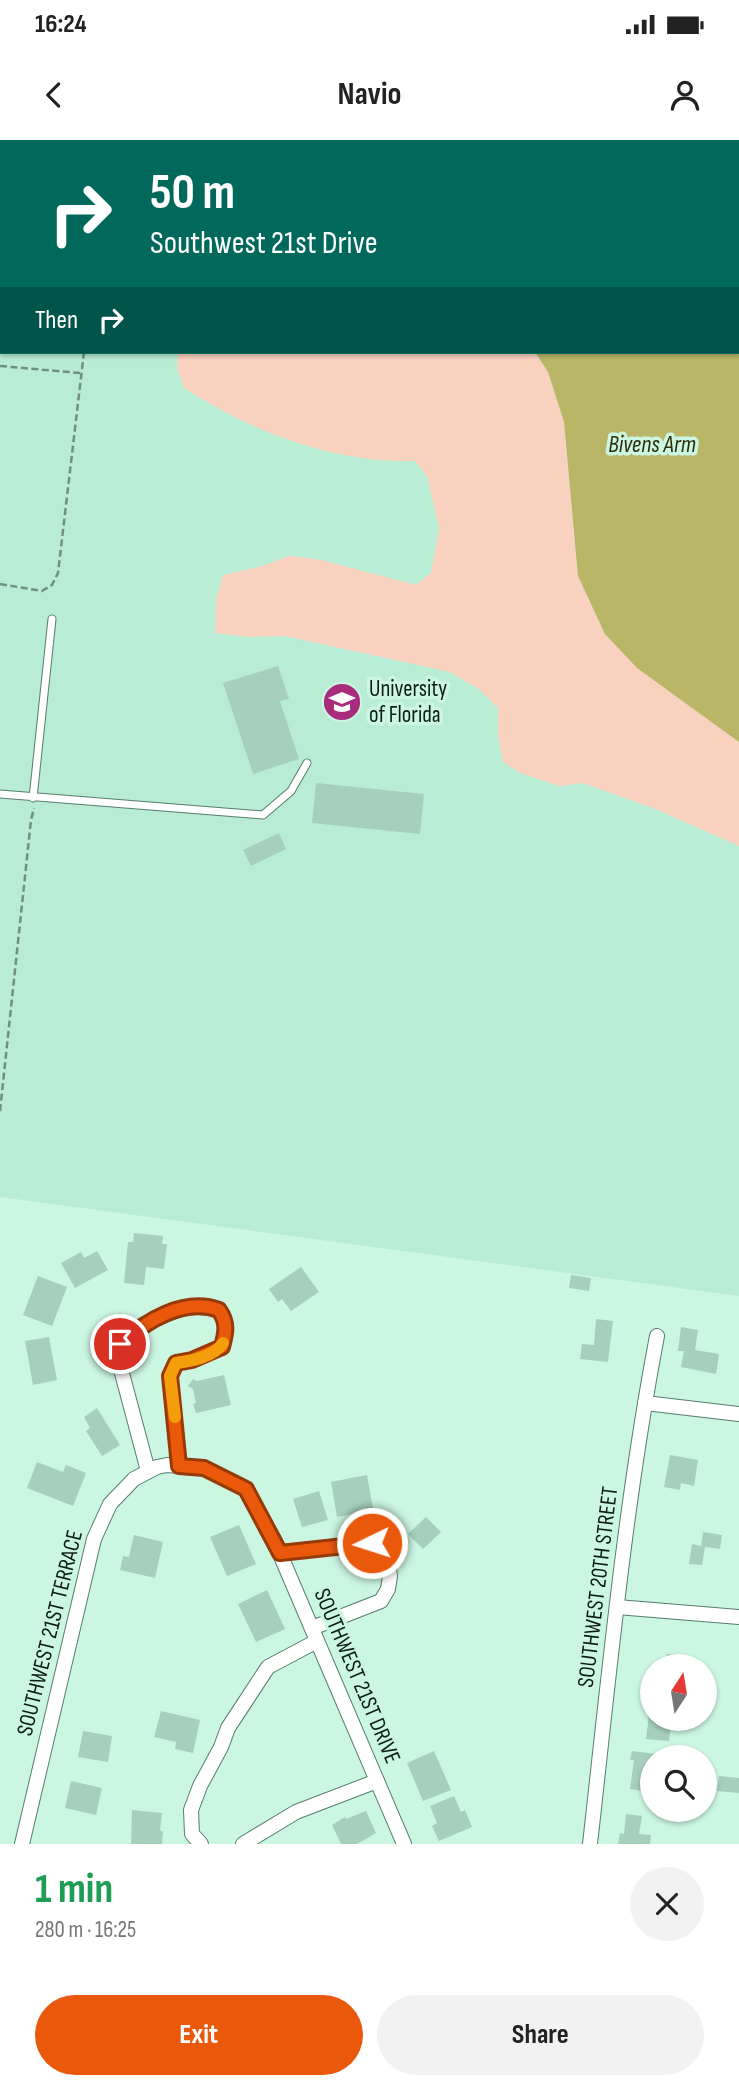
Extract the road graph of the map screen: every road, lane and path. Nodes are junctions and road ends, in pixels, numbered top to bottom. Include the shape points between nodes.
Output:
1 (84, 354) edge
2 (0, 366) edge
3 (82, 373) junction
4 (0, 584) edge
5 (52, 619) dead end
6 (307, 763) dead end
7 (0, 794) edge
8 (36, 798) junction
9 (0, 1111) edge
10 (657, 1336) dead end
11 (645, 1403) junction
12 (739, 1414) edge
13 (173, 1465) junction
14 (148, 1471) junction
15 (280, 1553) junction
16 (617, 1607) junction
17 (739, 1617) edge
18 (315, 1634) junction
19 (377, 1781) junction
20 (22, 1844) edge
21 (201, 1844) edge
22 (243, 1844) edge
23 (404, 1844) edge
24 (590, 1844) edge

1 - 3 path
2 - 3 path
3 - 4 path via 58,573 42,591
5 - 8 lane
6 - 8 lane via 291,792 263,815
7 - 8 lane
8 - 9 path
10 - 11 street, SOUTHWEST 20TH STREET
11 - 12 street
11 - 16 street, SOUTHWEST 20TH STREET
13 - 14 street, SOUTHWEST 21ST TERRACE
13 - 14 street via 170,1376 176,1363 222,1347 226,1335 226,1320 209,1306 178,1310 140,1327 120,1344 119,1362
13 - 15 street, SOUTHWEST 21ST DRIVE via 204,1468 246,1489
14 - 20 street, SOUTHWEST 21ST TERRACE via 110,1504 94,1539
15 - 18 street, SOUTHWEST 21ST DRIVE
15 - 18 street via 372,1543 387,1554 390,1576 381,1601
16 - 17 street
16 - 24 street, SOUTHWEST 20TH STREET
18 - 19 street, SOUTHWEST 21ST DRIVE
18 - 21 street via 268,1667 228,1728 191,1810 192,1834
19 - 22 street via 296,1812
19 - 23 street, SOUTHWEST 21ST DRIVE

